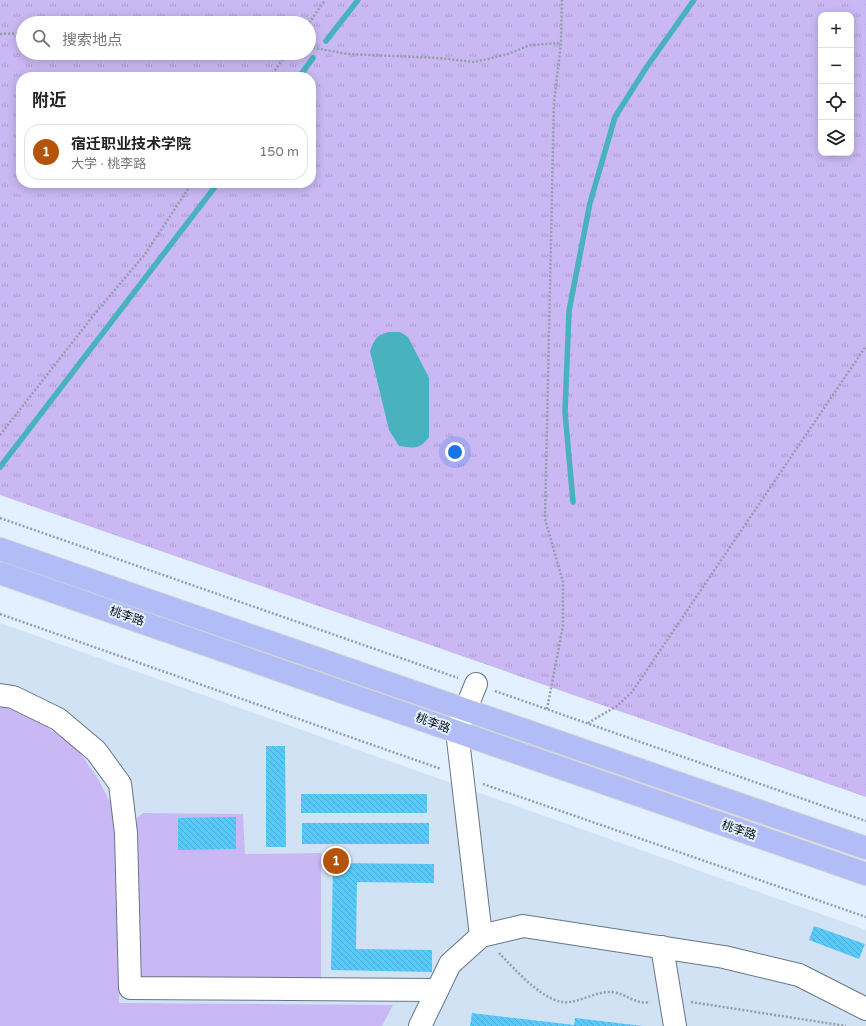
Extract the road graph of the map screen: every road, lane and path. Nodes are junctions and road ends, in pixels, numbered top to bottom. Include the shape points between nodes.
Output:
1 (325, 0) edge
2 (562, 0) edge
3 (314, 16) edge
4 (16, 33) edge
5 (0, 34) edge
6 (561, 43) junction
7 (316, 47) edge
8 (282, 60) edge
9 (274, 72) edge
10 (189, 188) edge
11 (866, 346) edge
12 (0, 435) edge
13 (0, 518) edge
14 (0, 550) edge
15 (0, 573) edge
16 (0, 614) edge
17 (476, 684) junction
18 (0, 695) edge
19 (547, 709) junction
20 (466, 710) junction
21 (588, 724) junction
22 (457, 731) junction
23 (462, 777) junction
24 (866, 821) edge
25 (866, 848) edge
26 (866, 874) edge
27 (866, 917) edge
28 (482, 936) junction
29 (662, 947) junction
30 (437, 990) junction
31 (866, 1009) edge
32 (420, 1026) edge
33 (675, 1026) edge

1 - 3 path
2 - 6 path
4 - 5 path
6 - 7 path via 530,45 508,54 475,62 348,54
6 - 19 path via 554,102 545,519 563,582 563,626
8 - 9 path
10 - 12 path via 145,254
11 - 21 path via 632,692 617,706
13 - 17 path
14 - 20 main road, 桃李路
15 - 22 main road, 桃李路
16 - 23 path
17 - 19 path
17 - 20 lane
18 - 30 lane via 14,697 58,719 96,751 120,784 126,833 130,988
19 - 21 path
20 - 22 lane
20 - 25 main road, 桃李路
21 - 24 path
22 - 23 lane
22 - 26 main road, 桃李路
23 - 27 path
23 - 28 lane
28 - 29 lane via 523,926
28 - 30 lane via 450,964
29 - 31 lane via 724,957 798,975
29 - 33 lane
30 - 32 lane

